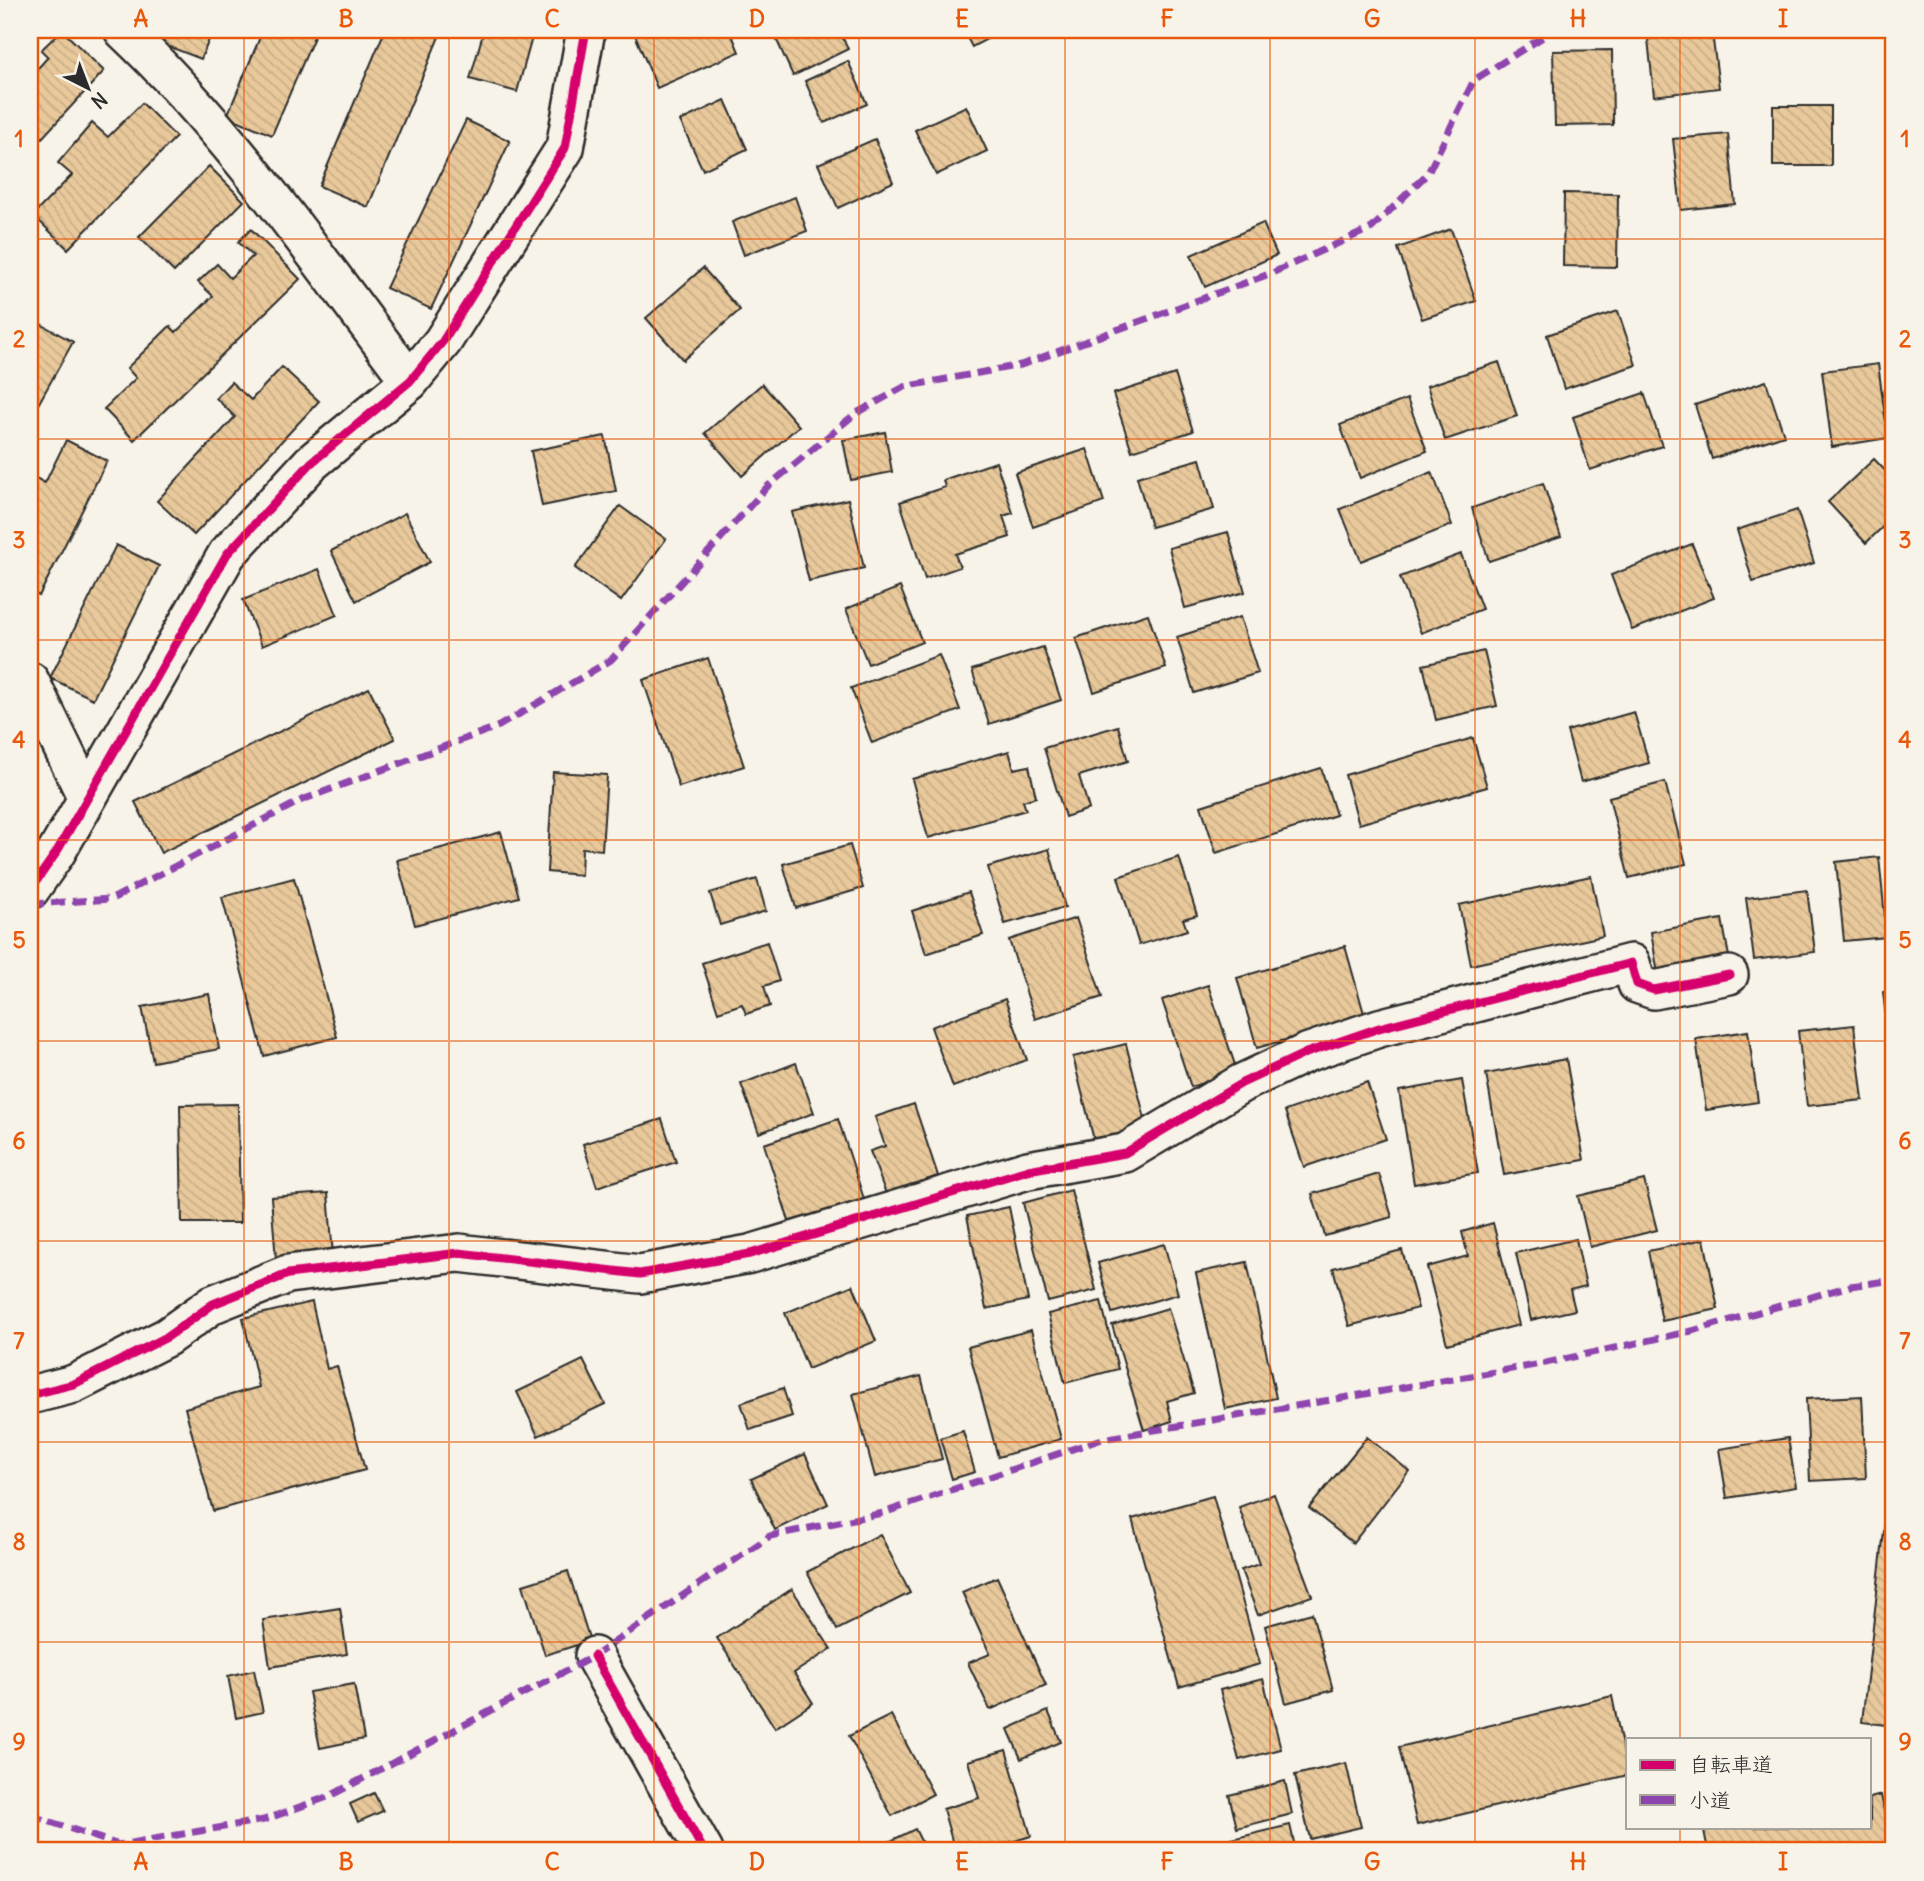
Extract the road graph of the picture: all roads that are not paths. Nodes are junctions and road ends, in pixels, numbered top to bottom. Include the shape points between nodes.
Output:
1 (123, 30) edge
2 (586, 30) edge
3 (410, 381) junction
4 (30, 681) edge
5 (86, 796) junction
6 (30, 890) edge
7 (1729, 975) dead end
8 (30, 1395) edge
9 (594, 1656) dead end
10 (704, 1851) edge

1 - 3 street via 158,62 277,205
2 - 3 street via 565,148 443,341
3 - 5 street via 311,463 227,554
4 - 5 street
5 - 6 street
7 - 8 street via 1654,990 1637,984 1631,963 1379,1028 1306,1053 1242,1083 1125,1153 1028,1170 750,1254 640,1274 459,1253 288,1274 213,1304 167,1337 74,1384
9 - 10 street

